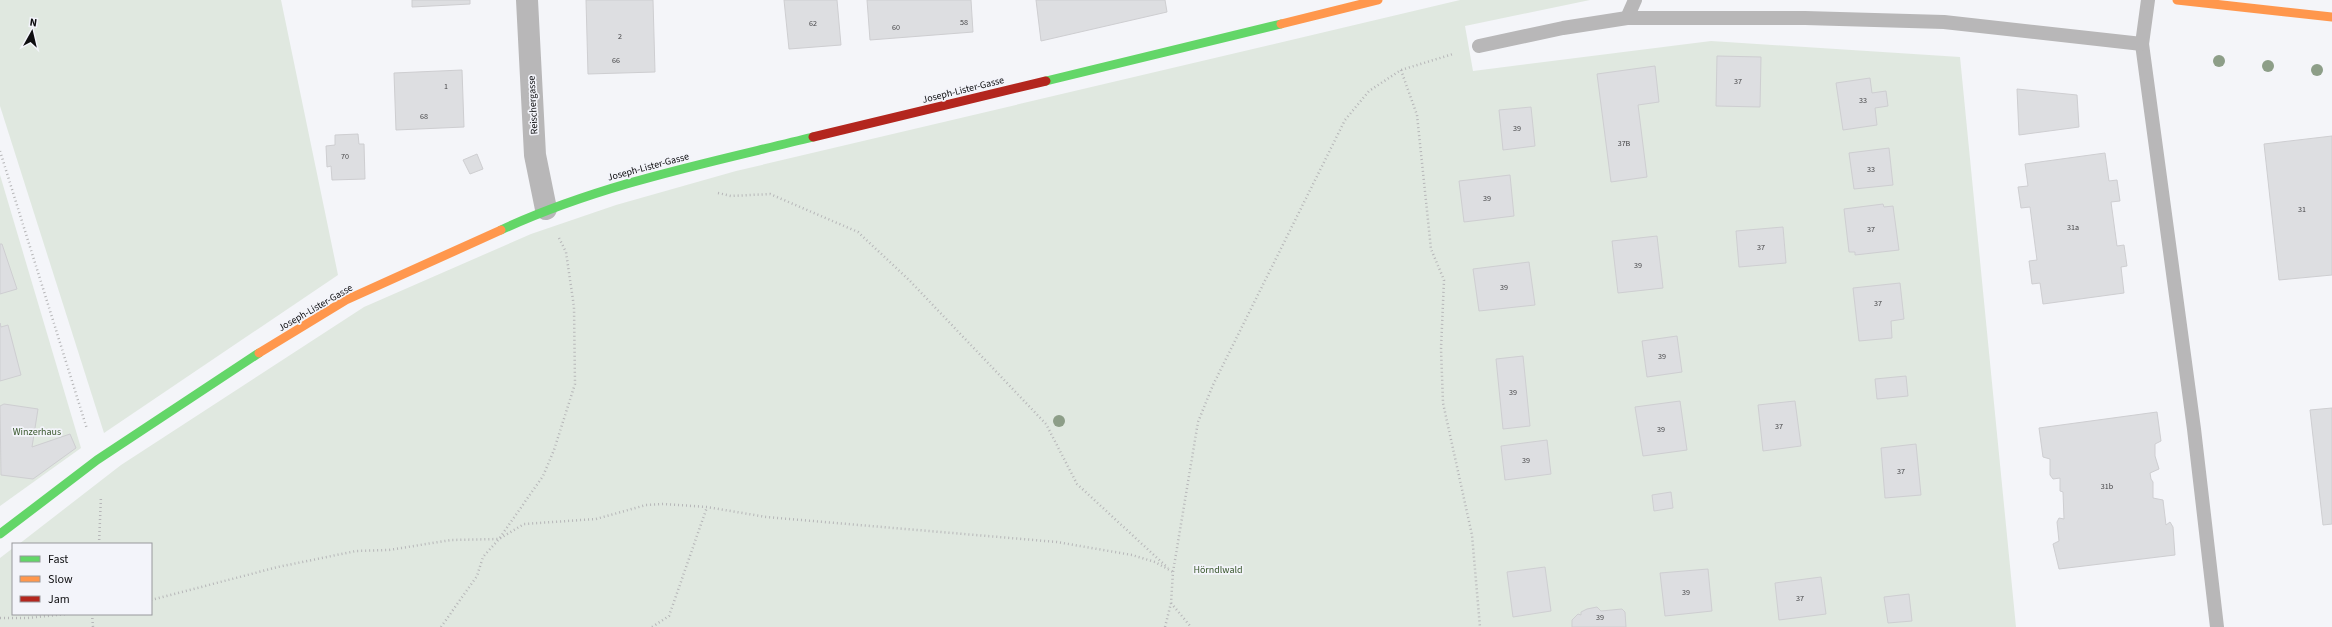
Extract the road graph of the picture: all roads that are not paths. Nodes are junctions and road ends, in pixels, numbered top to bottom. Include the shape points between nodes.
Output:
1 (527, 0) edge
2 (1378, 0) edge
3 (1635, 0) edge
4 (2148, 0) edge
5 (2177, 0) edge
6 (2332, 17) edge
7 (1627, 18) junction
8 (2142, 44) junction
9 (1479, 46) road end
10 (546, 209) junction
11 (0, 534) edge
12 (2217, 627) edge

1 - 10 street, Reischergasse via 535,156
2 - 10 street, Joseph-Lister-Gasse via 690,167 603,190
3 - 7 lane
4 - 8 lane
5 - 6 street
7 - 8 lane via 1805,18 1944,22
7 - 9 lane via 1563,28
8 - 12 lane via 2192,413
10 - 11 street, Joseph-Lister-Gasse via 346,300 223,375 97,460

